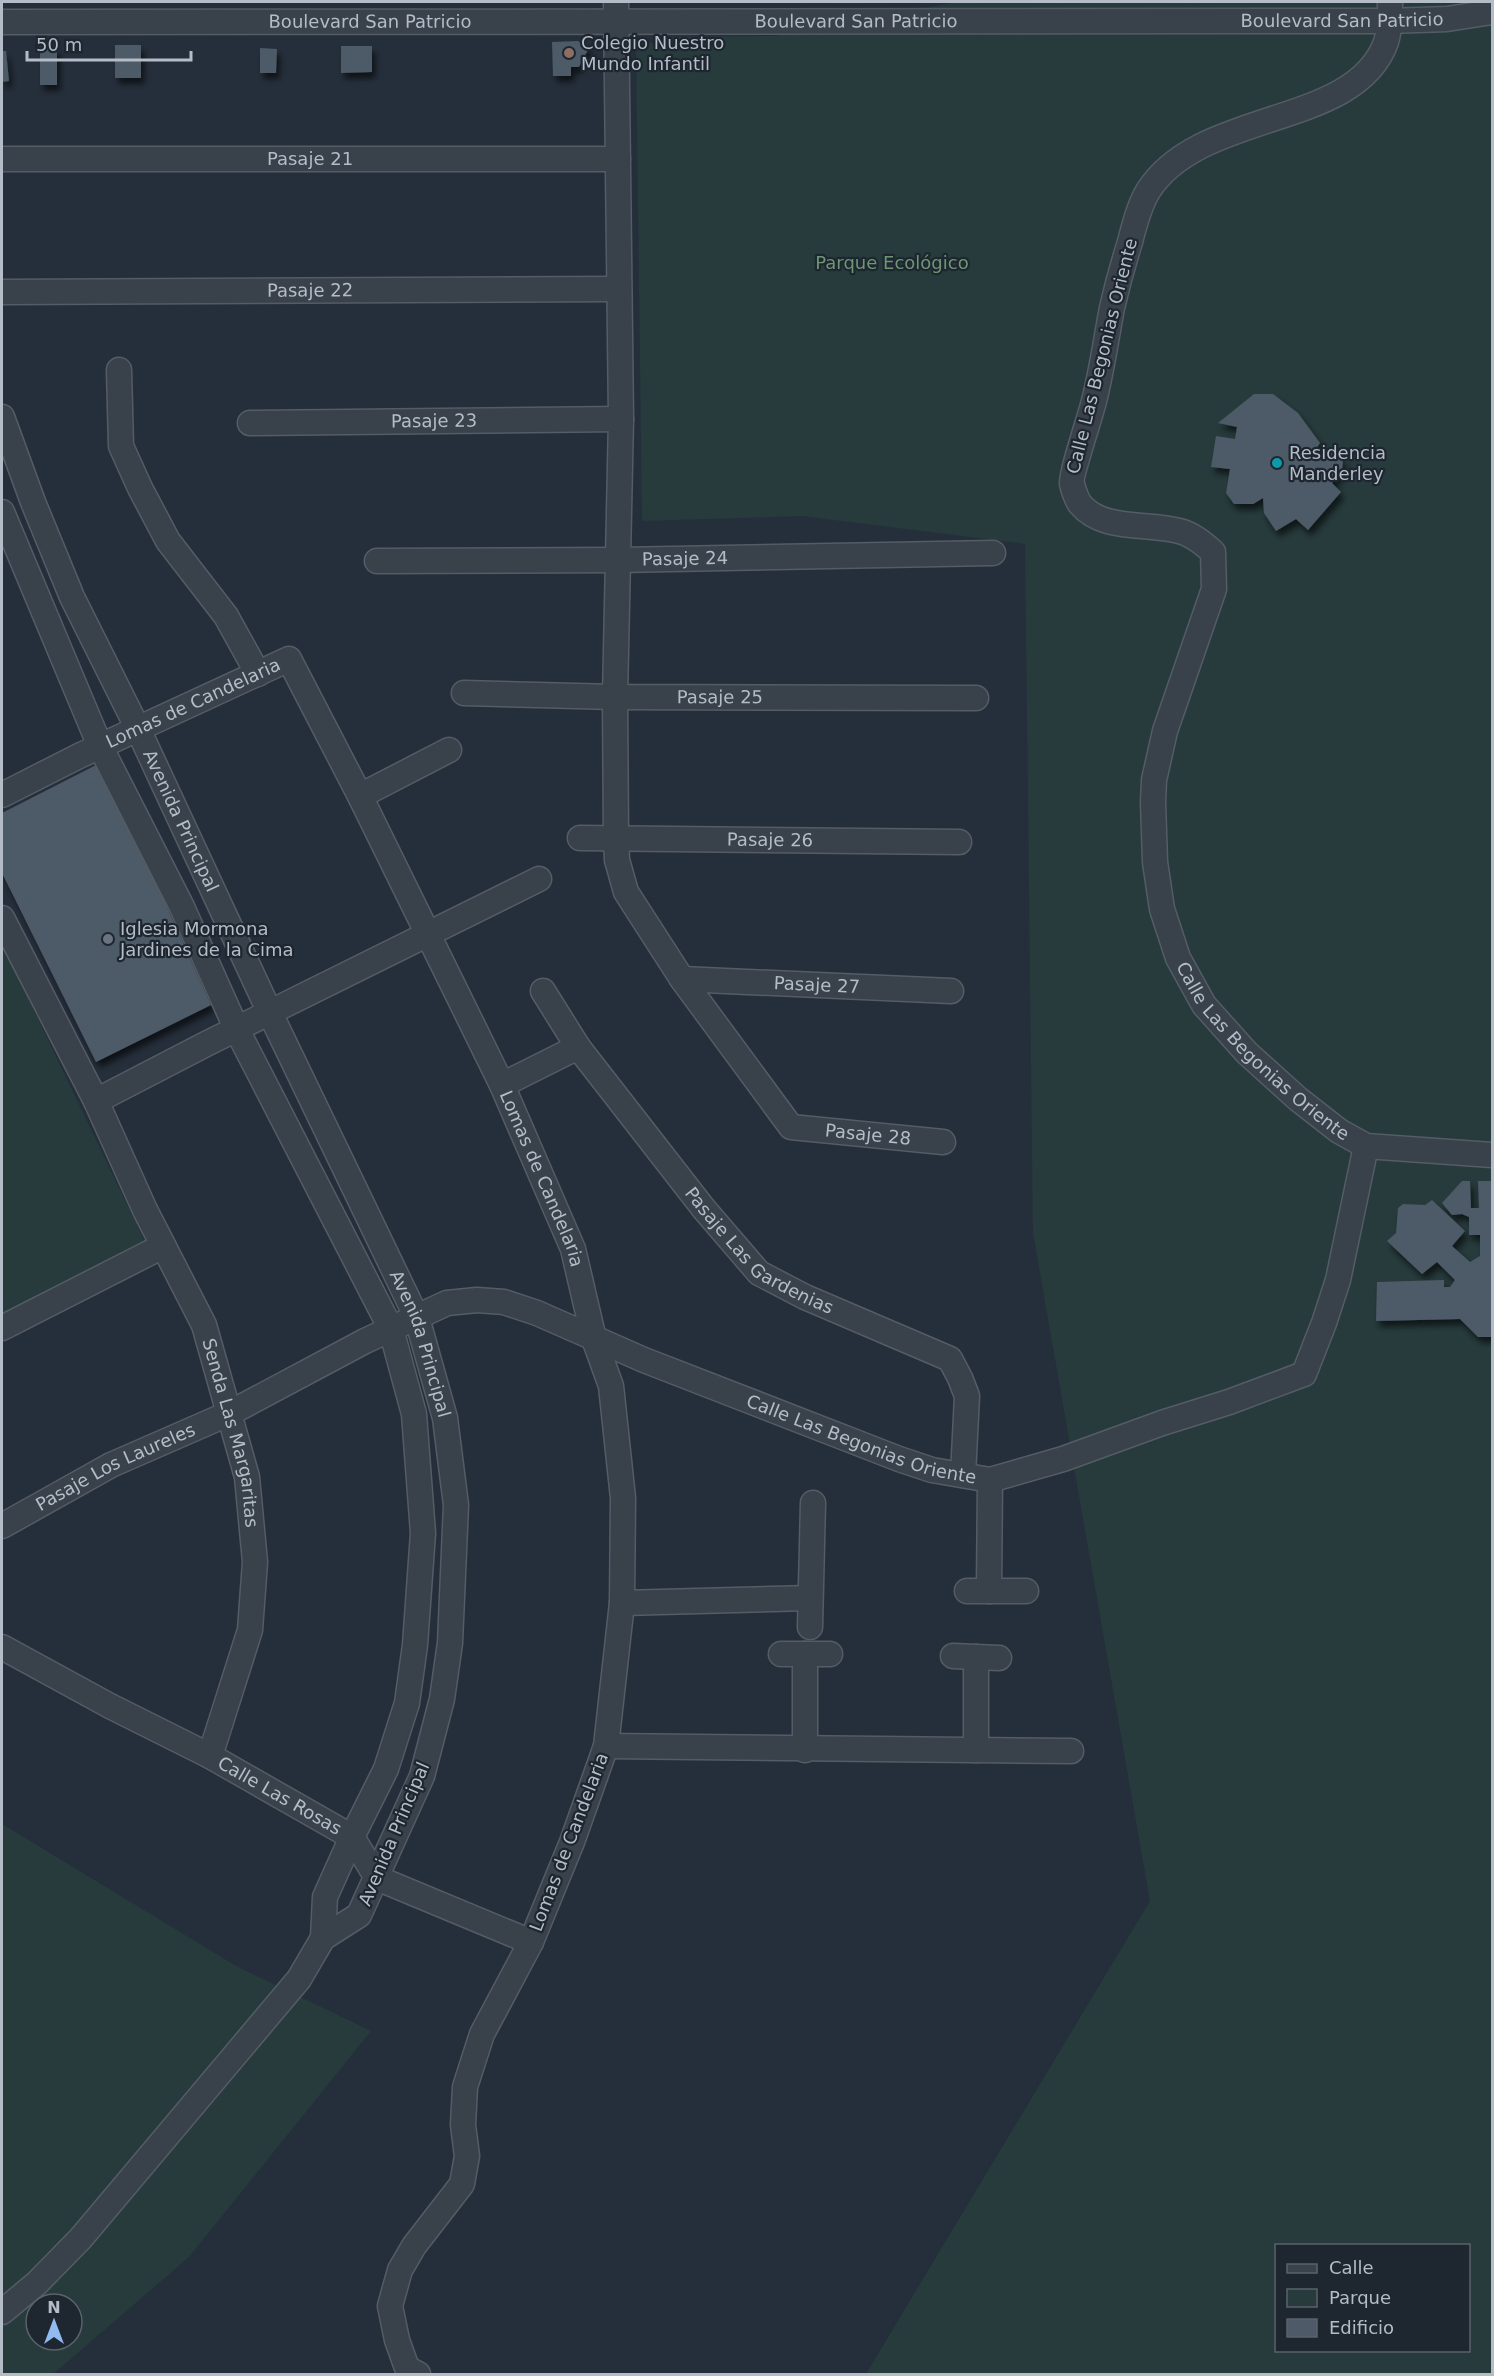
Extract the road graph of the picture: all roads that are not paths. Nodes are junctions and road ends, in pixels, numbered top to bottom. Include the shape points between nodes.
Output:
1 (616, 11) edge
2 (1390, 11) edge
3 (1492, 12) edge
4 (2, 22) edge
5 (2, 159) edge
6 (618, 159) junction
7 (619, 289) junction
8 (2, 291) edge
9 (119, 370) dead end
10 (621, 419) junction
11 (250, 423) dead end
12 (4, 433) edge
13 (2, 512) edge
14 (993, 553) dead end
15 (618, 560) junction
16 (377, 561) dead end
17 (258, 674) junction
18 (464, 693) dead end
19 (615, 697) junction
20 (976, 698) dead end
21 (138, 729) junction
22 (100, 746) junction
23 (449, 750) dead end
24 (2, 795) edge
25 (360, 796) junction
26 (580, 838) dead end
27 (616, 839) junction
28 (959, 842) dead end
29 (539, 879) dead end
30 (2, 918) edge
31 (429, 934) junction
32 (682, 979) junction
33 (951, 990) dead end
34 (543, 991) dead end
35 (270, 1013) junction
36 (237, 1030) junction
37 (578, 1047) junction
38 (502, 1084) junction
39 (96, 1101) junction
40 (944, 1142) dead end
41 (1366, 1146) junction
42 (1492, 1155) edge
43 (163, 1246) junction
44 (417, 1318) junction
45 (2, 1328) edge
46 (391, 1329) junction
47 (594, 1340) junction
48 (230, 1413) junction
49 (963, 1475) junction
50 (990, 1480) junction
51 (813, 1503) dead end
52 (2, 1526) edge
53 (1026, 1591) dead end
54 (810, 1598) junction
55 (622, 1603) junction
56 (810, 1627) dead end
57 (2, 1647) edge
58 (781, 1653) dead end
59 (830, 1653) dead end
60 (805, 1654) junction
61 (976, 1657) dead end
62 (606, 1746) junction
63 (805, 1750) junction
64 (976, 1750) junction
65 (1071, 1751) dead end
66 (210, 1756) junction
67 (352, 1837) junction
68 (377, 1878) junction
69 (324, 1938) junction
70 (531, 1942) junction
71 (2, 2312) edge
72 (418, 2374) edge

1 - 2 street, Boulevard San Patricio
1 - 4 street, Boulevard San Patricio
1 - 6 street
2 - 3 street, Boulevard San Patricio via 1447,19
2 - 41 street, Calle Las Begonias Oriente via 1387,41 1374,65 1358,81 1336,94 1196,148 1169,167 1148,192 1134,225 1112,306 1095,395 1071,482 1079,504 1093,514 1133,526 1179,530 1213,552 1214,589 1168,722 1154,780 1155,862 1162,909 1178,958 1204,1005 1247,1053 1298,1100
5 - 6 street, Pasaje 21
6 - 7 street
7 - 8 street, Pasaje 22
7 - 10 street
9 - 17 street via 121,446 140,488 168,541 226,616
10 - 11 street, Pasaje 23
10 - 15 street
12 - 21 street, Avenida Principal via 72,597
13 - 22 street, Avenida Principal
14 - 15 street, Pasaje 24
15 - 16 street, Pasaje 24
15 - 19 street
17 - 21 street, Lomas de Candelaria
17 - 25 street, Lomas de Candelaria via 289,659
18 - 19 street, Pasaje 25
19 - 20 street, Pasaje 25
19 - 27 street
21 - 22 street, Lomas de Candelaria
21 - 35 street, Avenida Principal
22 - 24 street, Lomas de Candelaria
22 - 36 street, Avenida Principal via 182,907
23 - 25 street
25 - 31 street, Lomas de Candelaria
26 - 27 street, Pasaje 26
27 - 28 street, Pasaje 26
27 - 32 street via 626,892
29 - 31 street
30 - 39 street, Senda Las Margaritas
31 - 35 street
31 - 38 street, Lomas de Candelaria
32 - 33 street, Pasaje 27
32 - 40 street, Pasaje 28 via 791,1127
34 - 37 street, Pasaje Las Gardenias
35 - 36 street
35 - 44 street, Avenida Principal
36 - 39 street
36 - 46 street, Avenida Principal
37 - 38 street
37 - 49 street, Pasaje Las Gardenias via 759,1273 950,1359 966,1396
38 - 47 street, Lomas de Candelaria via 573,1249
39 - 43 street, Senda Las Margaritas
41 - 42 street
41 - 50 street, Calle Las Begonias Oriente via 1338,1280 1304,1374 1064,1459
43 - 45 street
43 - 48 street, Senda Las Margaritas via 204,1325
44 - 46 street, Calle Las Begonias Oriente
44 - 47 street, Calle Las Begonias Oriente via 447,1303 504,1302
44 - 68 street, Avenida Principal via 445,1418 456,1505 450,1643 442,1699 422,1776
46 - 48 street, Pasaje Los Laureles
46 - 67 street, Avenida Principal via 414,1414 423,1533 416,1645 407,1703 386,1769
47 - 49 street, Calle Las Begonias Oriente via 899,1459
47 - 55 street, Lomas de Candelaria via 611,1386 623,1498
48 - 52 street, Pasaje Los Laureles via 111,1465
48 - 66 street, Senda Las Margaritas via 248,1477 255,1562 250,1630
49 - 50 street, Calle Las Begonias Oriente
50 - 53 street via 978,1591
51 - 54 street
54 - 55 street
54 - 56 street
55 - 62 street, Lomas de Candelaria
57 - 66 street
58 - 60 street
59 - 60 street
60 - 63 street
61 - 64 street
62 - 63 street
62 - 70 street, Lomas de Candelaria
63 - 64 street
64 - 65 street
66 - 67 street, Calle Las Rosas
67 - 68 street, Calle Las Rosas
67 - 69 street, Avenida Principal via 325,1897
68 - 69 street, Avenida Principal via 359,1915
68 - 70 street
69 - 71 street via 299,1979 81,2238
70 - 72 street, Lomas de Candelaria via 482,2034 465,2087 463,2125 467,2156 462,2184 400,2270 390,2306 407,2368

